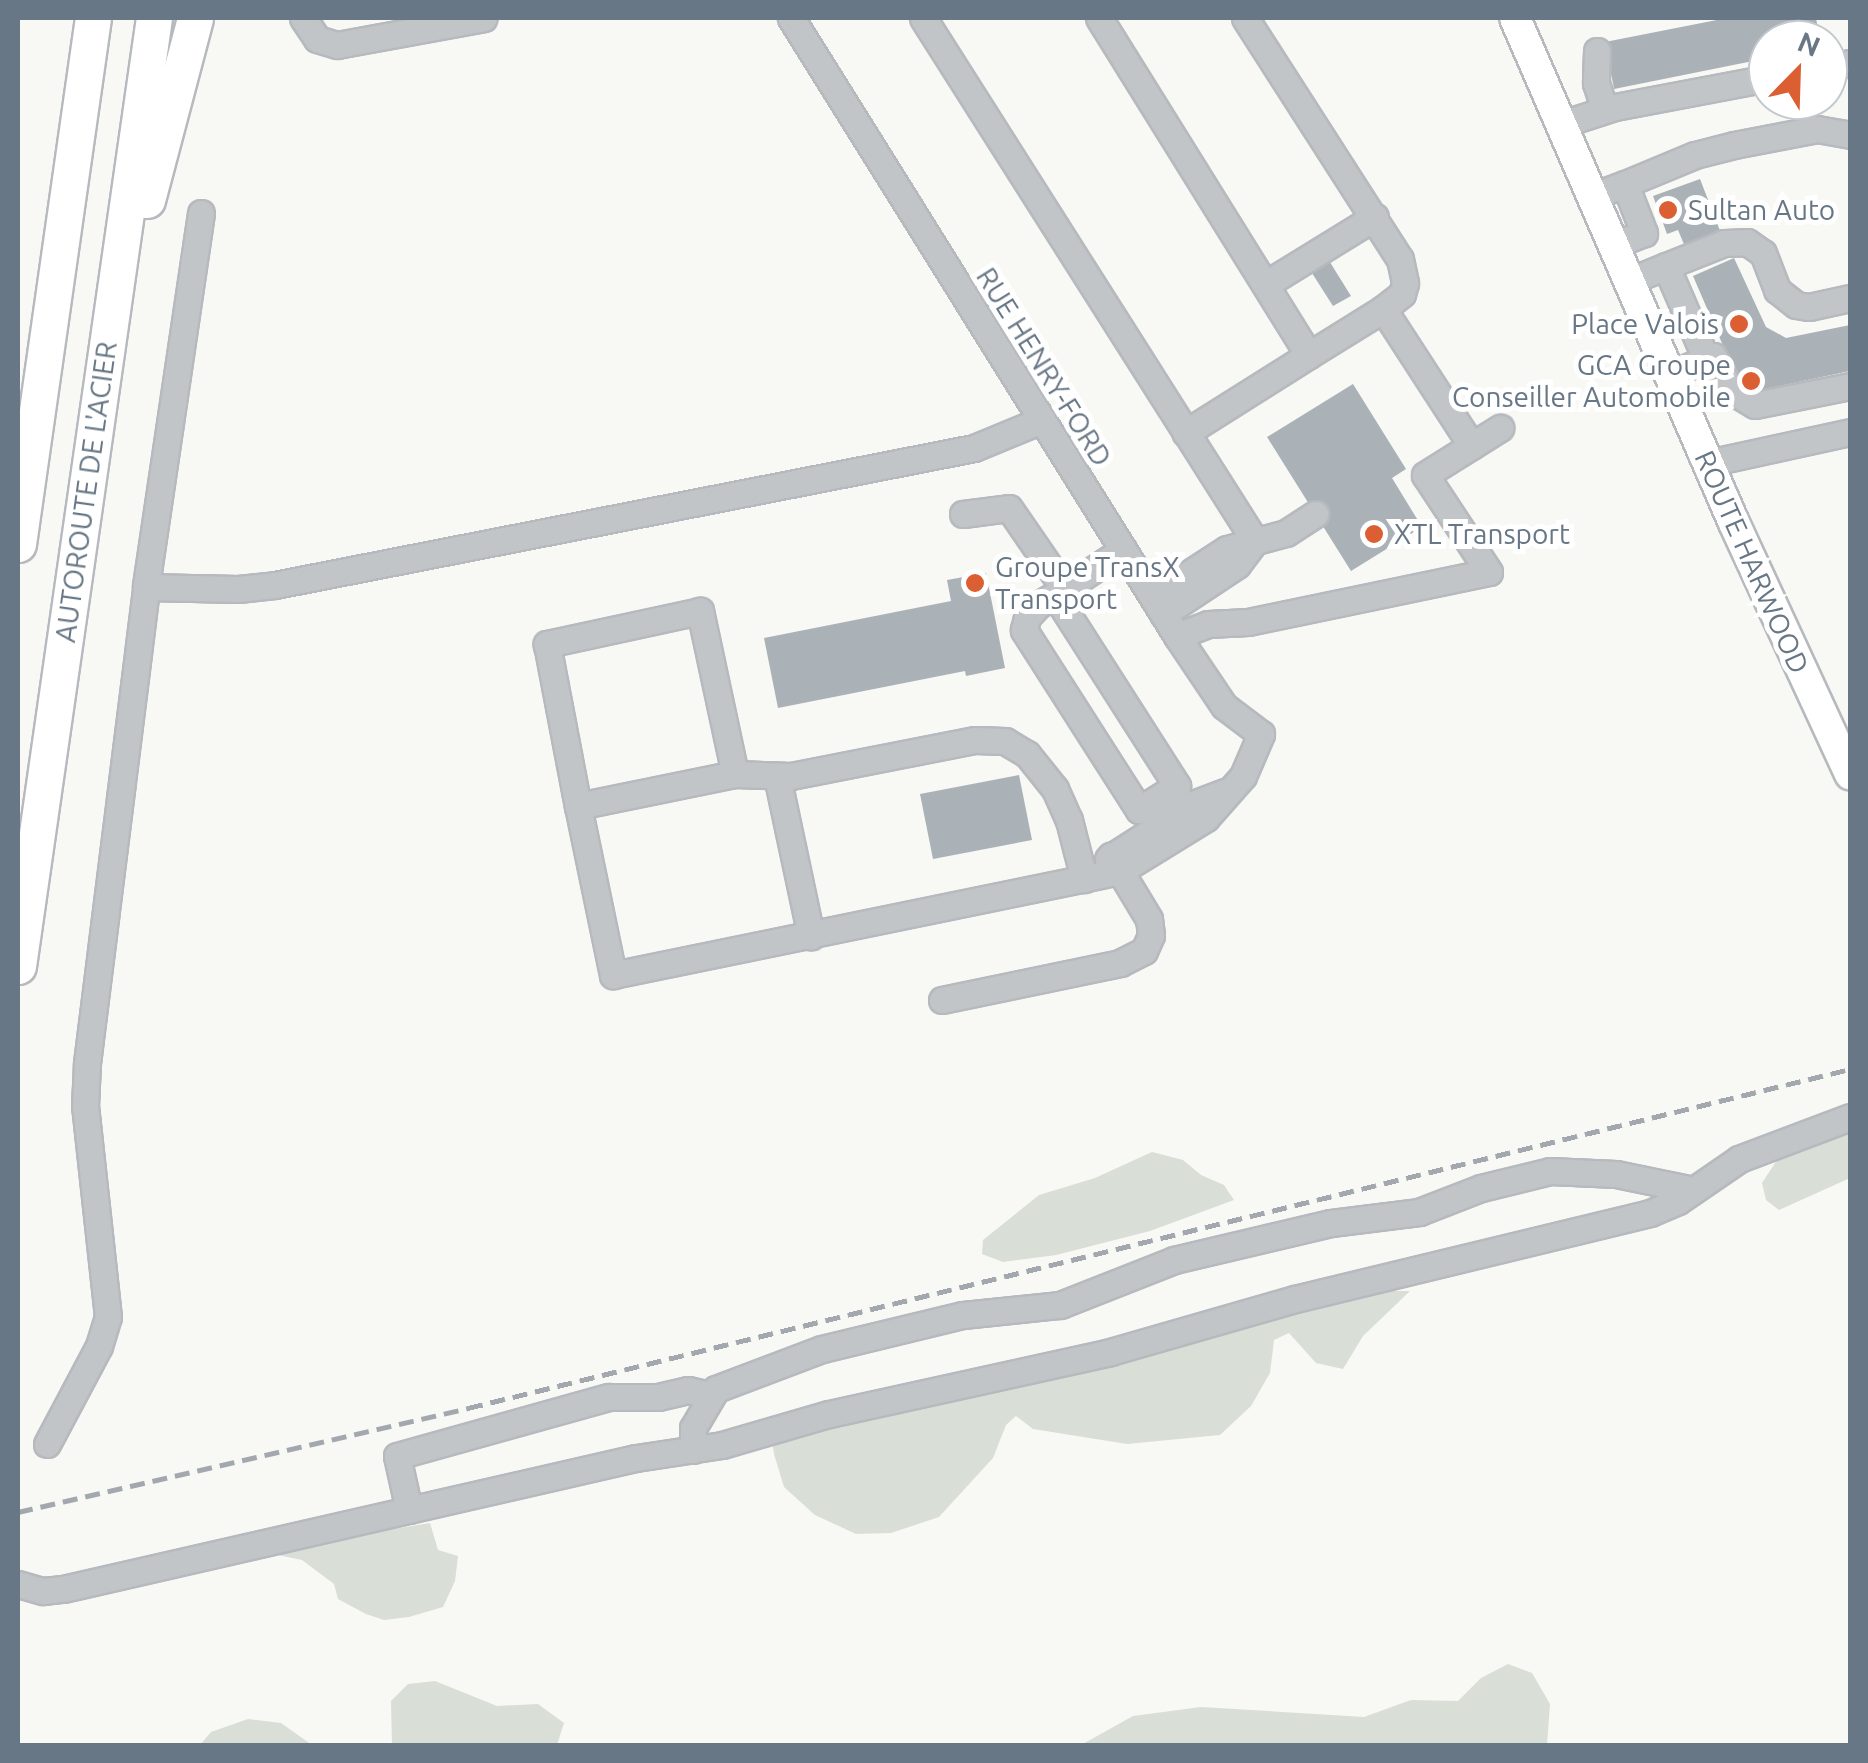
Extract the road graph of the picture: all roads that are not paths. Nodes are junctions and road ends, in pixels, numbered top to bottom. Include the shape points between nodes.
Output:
1 (92, 18) edge
2 (154, 18) edge
3 (195, 18) edge
4 (303, 18) edge
5 (484, 18) edge
6 (791, 18) edge
7 (922, 18) edge
8 (1099, 18) edge
9 (1245, 18) edge
10 (1514, 18) edge
11 (1597, 51) dead end
12 (1703, 81) edge
13 (1605, 110) junction
14 (1559, 125) junction
15 (1850, 136) edge
16 (1625, 184) junction
17 (1590, 197) junction
18 (201, 213) dead end
19 (1375, 217) junction
20 (1611, 246) junction
21 (1666, 266) junction
22 (1627, 282) junction
23 (1266, 284) junction
24 (1850, 298) edge
25 (1383, 308) junction
26 (108, 340) junction
27 (1310, 355) junction
28 (1706, 358) junction
29 (1669, 375) junction
30 (1850, 386) edge
31 (1763, 405) junction
32 (1042, 420) junction
33 (1500, 428) dead end
34 (1850, 432) edge
35 (1186, 433) junction
36 (1472, 446) junction
37 (1773, 448) junction
38 (1708, 463) junction
39 (963, 514) dead end
40 (1316, 514) dead end
41 (1255, 541) junction
42 (18, 544) edge
43 (1123, 550) junction
44 (146, 586) junction
45 (1060, 592) junction
46 (1158, 605) junction
47 (1177, 636) junction
48 (735, 774) junction
49 (1850, 774) edge
50 (777, 776) junction
51 (578, 806) junction
52 (1116, 863) junction
53 (1084, 879) junction
54 (811, 936) junction
55 (18, 966) edge
56 (942, 1000) dead end
57 (1850, 1116) edge
58 (1692, 1190) junction
59 (709, 1395) junction
60 (47, 1444) dead end
61 (693, 1450) junction
62 (410, 1510) junction
63 (18, 1584) edge

1 - 42 highway
2 - 26 highway, AUTOROUTE DE L'ACIER
3 - 26 highway
4 - 5 street via 317,39 337,45
6 - 32 street, RUE HENRY-FORD
7 - 35 street
8 - 23 street
9 - 19 street
10 - 14 main road, ROUTE HARWOOD
11 - 13 street via 1596,83
12 - 13 street
13 - 14 street
14 - 17 main road, ROUTE HARWOOD
15 - 16 street via 1817,129 1734,145
16 - 17 street
16 - 20 street via 1644,233
17 - 20 main road, ROUTE HARWOOD
18 - 44 street
19 - 23 street
19 - 25 street via 1404,272 1402,294
20 - 22 main road, ROUTE HARWOOD
21 - 22 street
21 - 24 street via 1724,243 1746,242 1764,253 1777,290 1796,305
21 - 28 street
22 - 29 main road, ROUTE HARWOOD
23 - 27 street
25 - 27 street
25 - 36 street
26 - 55 highway, AUTOROUTE DE L'ACIER
27 - 35 street
28 - 29 street
28 - 31 street via 1714,356 1737,397
29 - 38 main road, ROUTE HARWOOD
30 - 31 street
31 - 37 street
32 - 43 street, RUE HENRY-FORD
32 - 44 street via 974,448 275,585
33 - 36 street
34 - 37 street
35 - 41 street
36 - 47 street via 1425,475 1489,572 1248,622 1208,624
37 - 38 street
38 - 49 main road, ROUTE HARWOOD
39 - 45 street via 1009,508
40 - 41 street via 1286,533
41 - 46 street via 1237,565
43 - 45 street
43 - 46 street, RUE HENRY-FORD
44 - 60 street via 86,1062 108,1317
45 - 45 street via 1027,617 1026,636 1139,810 1177,786
46 - 47 street, RUE HENRY-FORD
47 - 52 street, RUE HENRY-FORD via 1224,706 1261,734 1250,764 1206,818
48 - 50 street
48 - 51 street
48 - 51 street via 700,612 547,644
50 - 53 street via 975,740 1005,741 1027,754 1055,789
50 - 54 street
51 - 54 street via 613,976
52 - 53 street
52 - 56 street via 1152,928 1139,955
53 - 54 street
57 - 58 street via 1739,1159
58 - 59 street via 1582,1170 1517,1177 1419,1212 1347,1220 1174,1260 1060,1304 974,1313 822,1349
58 - 61 street via 1650,1213 1294,1298 1110,1352
59 - 61 street via 693,1428
59 - 62 street via 688,1390 608,1397 397,1456
61 - 62 street
62 - 63 street via 64,1589

